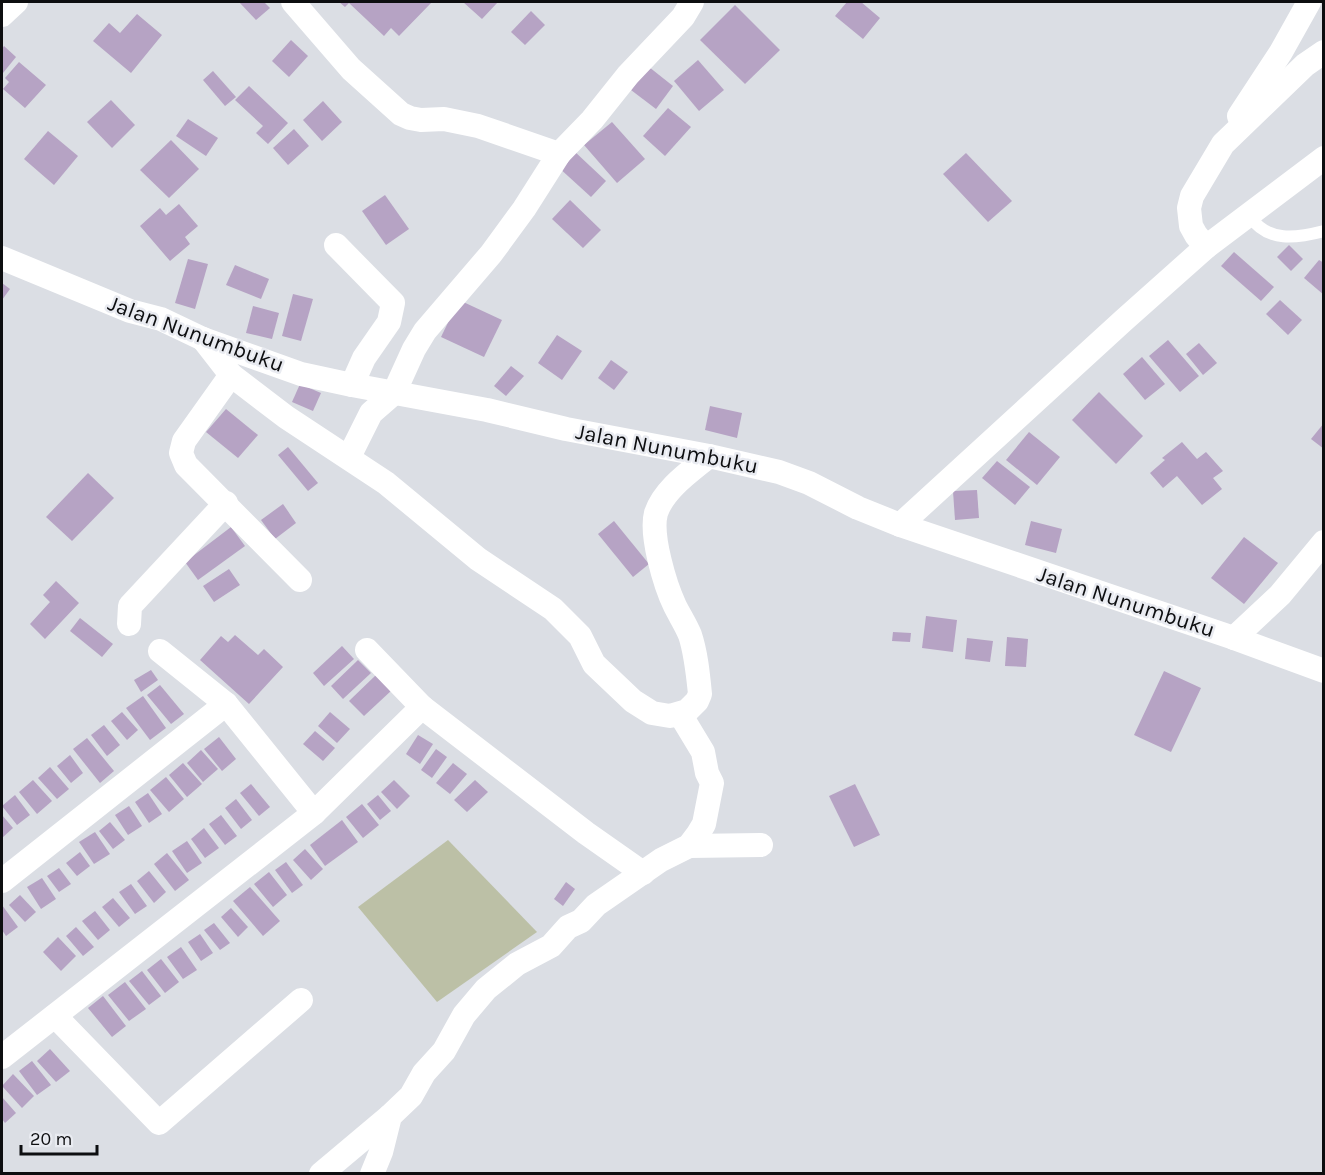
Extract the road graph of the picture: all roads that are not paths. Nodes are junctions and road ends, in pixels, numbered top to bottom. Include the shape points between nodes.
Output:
1 (16, 2) edge
2 (293, 2) edge
3 (692, 2) edge
4 (1309, 2) edge
5 (2, 15) edge
6 (1323, 52) edge
7 (1223, 144) junction
8 (559, 154) junction
9 (1323, 158) edge
10 (1250, 216) junction
11 (1323, 231) edge
12 (336, 245) dead end
13 (1206, 247) junction
14 (2, 258) edge
15 (203, 339) junction
16 (231, 375) junction
17 (352, 385) junction
18 (394, 393) junction
19 (709, 456) junction
20 (349, 457) junction
21 (226, 503) junction
22 (900, 525) junction
23 (1323, 542) edge
24 (300, 580) dead end
25 (129, 624) dead end
26 (1234, 638) junction
27 (367, 650) dead end
28 (160, 651) dead end
29 (1323, 671) edge
30 (226, 704) junction
31 (422, 707) junction
32 (680, 714) junction
33 (314, 813) junction
34 (761, 845) dead end
35 (689, 846) junction
36 (643, 873) junction
37 (2, 882) edge
38 (301, 1000) dead end
39 (55, 1016) junction
40 (2, 1057) edge
41 (390, 1116) junction
42 (321, 1173) edge
43 (372, 1173) edge

1 - 5 street
2 - 8 street via 351,69 401,114 478,126
3 - 8 street
4 - 7 street
6 - 7 street via 1305,64
7 - 13 street via 1189,208 1191,226
8 - 18 street via 491,254 425,331
9 - 10 street
10 - 11 lane via 1256,227 1271,234 1304,236
10 - 13 street
12 - 17 street via 393,303 389,322 364,358
13 - 22 street
14 - 15 street, Jalan Nunumbuku
15 - 16 street
15 - 17 street, Jalan Nunumbuku via 302,374
16 - 20 street via 286,417
16 - 21 street via 184,441 181,453 186,465
17 - 18 street, Jalan Nunumbuku
18 - 19 street, Jalan Nunumbuku
18 - 20 street via 371,413
19 - 22 street, Jalan Nunumbuku via 779,472
19 - 32 street via 675,486 656,513 659,559 691,637 699,677 697,701
20 - 32 street via 478,559 553,609 580,636 594,664 633,701 661,716
21 - 24 street
21 - 25 street via 130,606
22 - 26 street, Jalan Nunumbuku
23 - 26 street via 1280,595
26 - 29 street, Jalan Nunumbuku
27 - 31 street
28 - 30 street
30 - 33 street
30 - 37 street
31 - 33 street
31 - 36 street
32 - 35 street via 703,752 712,783 704,824
33 - 39 street
34 - 35 street
35 - 36 street
36 - 41 street via 568,927 551,946 517,964 486,990 464,1015 444,1052 424,1073 411,1096
38 - 39 street via 159,1123
39 - 40 street
41 - 42 street
41 - 43 street

